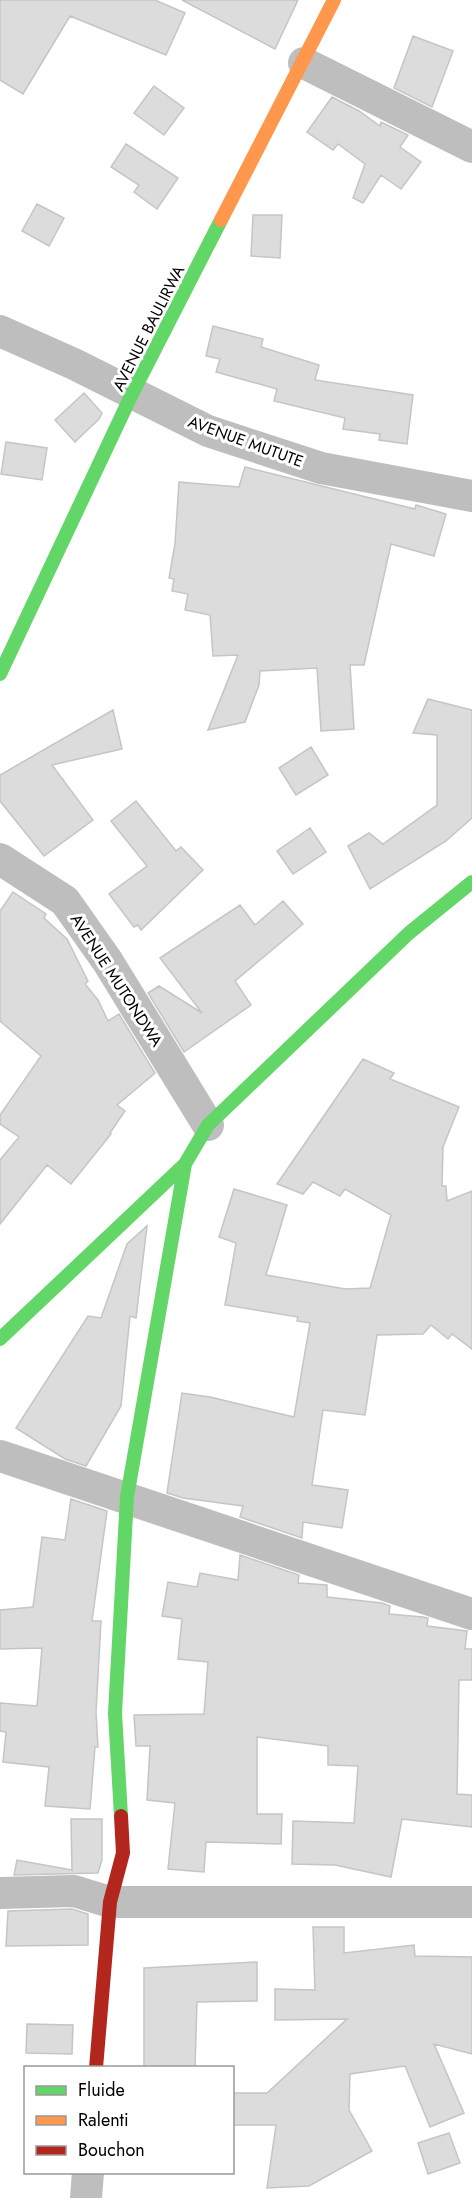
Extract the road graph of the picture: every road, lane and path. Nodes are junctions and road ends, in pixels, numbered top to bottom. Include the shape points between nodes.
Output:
1 (334, 0) edge
2 (304, 63) junction
3 (472, 147) edge
4 (0, 331) edge
5 (132, 394) junction
6 (472, 496) edge
7 (0, 674) edge
8 (0, 859) edge
9 (472, 882) edge
10 (208, 1125) junction
11 (185, 1164) junction
12 (0, 1339) edge
13 (0, 1456) edge
14 (127, 1497) junction
15 (472, 1614) edge
16 (0, 1893) edge
17 (110, 1902) junction
18 (472, 1902) edge
19 (96, 2066) edge
20 (88, 2174) edge
21 (86, 2198) edge

1 - 2 street, AVENUE BAULIRWA
2 - 3 street
2 - 5 street, AVENUE BAULIRWA
4 - 5 street, AVENUE MUTUTE
5 - 6 street, AVENUE MUTUTE via 208,432 321,468
5 - 7 street, AVENUE BAULIRWA
8 - 10 street, AVENUE MUTONDWA via 65,901 108,962
9 - 10 street via 409,933
10 - 11 street
11 - 12 street
11 - 14 street
13 - 14 street
14 - 15 street
14 - 17 street via 116,1713 123,1853
16 - 17 street via 74,1891
17 - 18 street
17 - 19 street
20 - 21 street

